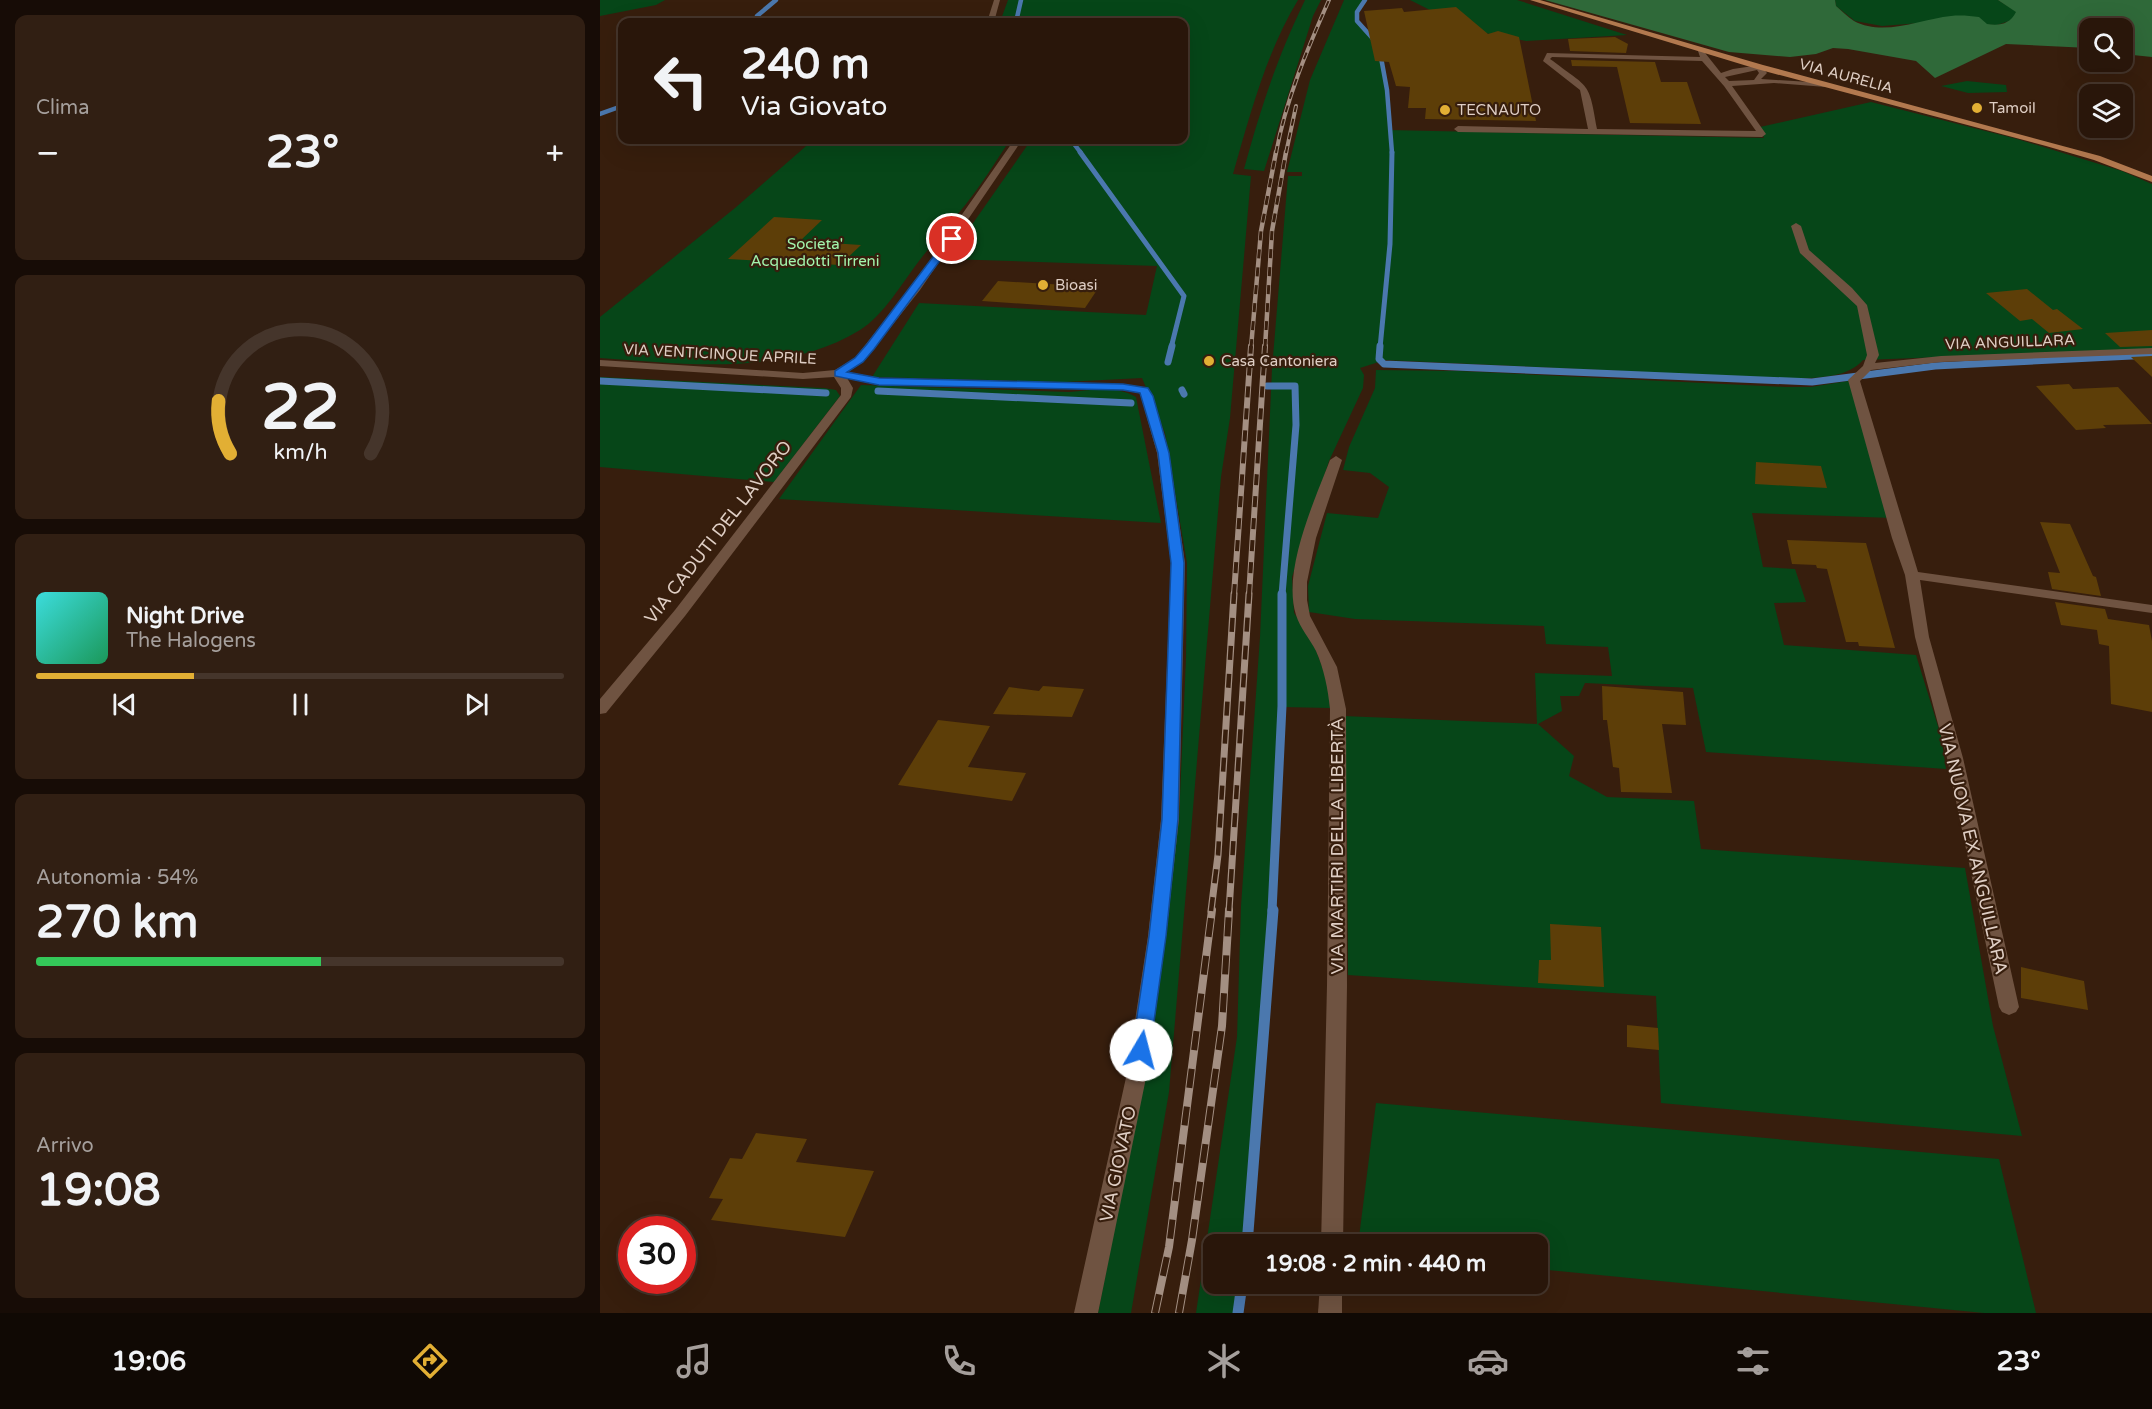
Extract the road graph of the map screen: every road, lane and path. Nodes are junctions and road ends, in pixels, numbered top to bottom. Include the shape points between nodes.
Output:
1 (997, 0) edge
2 (1533, 0) edge
3 (991, 18) edge
4 (1703, 55) junction
5 (1760, 67) junction
6 (1724, 80) junction
7 (1826, 85) junction
8 (1458, 129) dead end
9 (1593, 132) junction
10 (1015, 144) edge
11 (2152, 179) edge
12 (1796, 226) dead end
13 (2152, 351) edge
14 (600, 363) edge
15 (1868, 367) junction
16 (838, 373) junction
17 (1336, 460) dead end
18 (1912, 575) junction
19 (2152, 609) edge
20 (600, 709) edge
21 (2009, 1007) dead end
22 (1332, 1234) edge
23 (1331, 1294) edge
24 (1086, 1313) edge
25 (1330, 1313) edge

1 - 3 street
2 - 4 main road, VIA AURELIA
4 - 5 main road, VIA AURELIA
4 - 6 street
4 - 9 street via 1550,55 1546,59 1552,66 1581,85
5 - 6 street via 1760,77
5 - 7 main road, VIA AURELIA
6 - 7 street
6 - 9 street via 1762,134
7 - 11 main road, VIA AURELIA via 2049,144
8 - 9 street
10 - 16 street via 952,239 881,333 859,360
12 - 15 street via 1804,251 1862,306 1873,354
13 - 15 street, VIA ANGUILLARA via 1903,362
14 - 16 street, VIA VENTICINQUE APRILE via 803,376
15 - 18 street via 1854,380
16 - 20 street, VIA CADUTI DEL LAVORO via 848,388 847,395 680,613
16 - 24 street, VIA GIOVATO via 879,381 1123,387 1144,390 1148,396 1163,453 1178,563 1170,819 1137,1073
17 - 22 street, VIA MARTIRI DELLA LIBERTÀ via 1313,524 1300,577 1302,614 1331,672 1338,709
18 - 19 street
18 - 21 street, VIA NUOVA EX ANGUILLARA via 1922,637 1955,758
23 - 25 street

